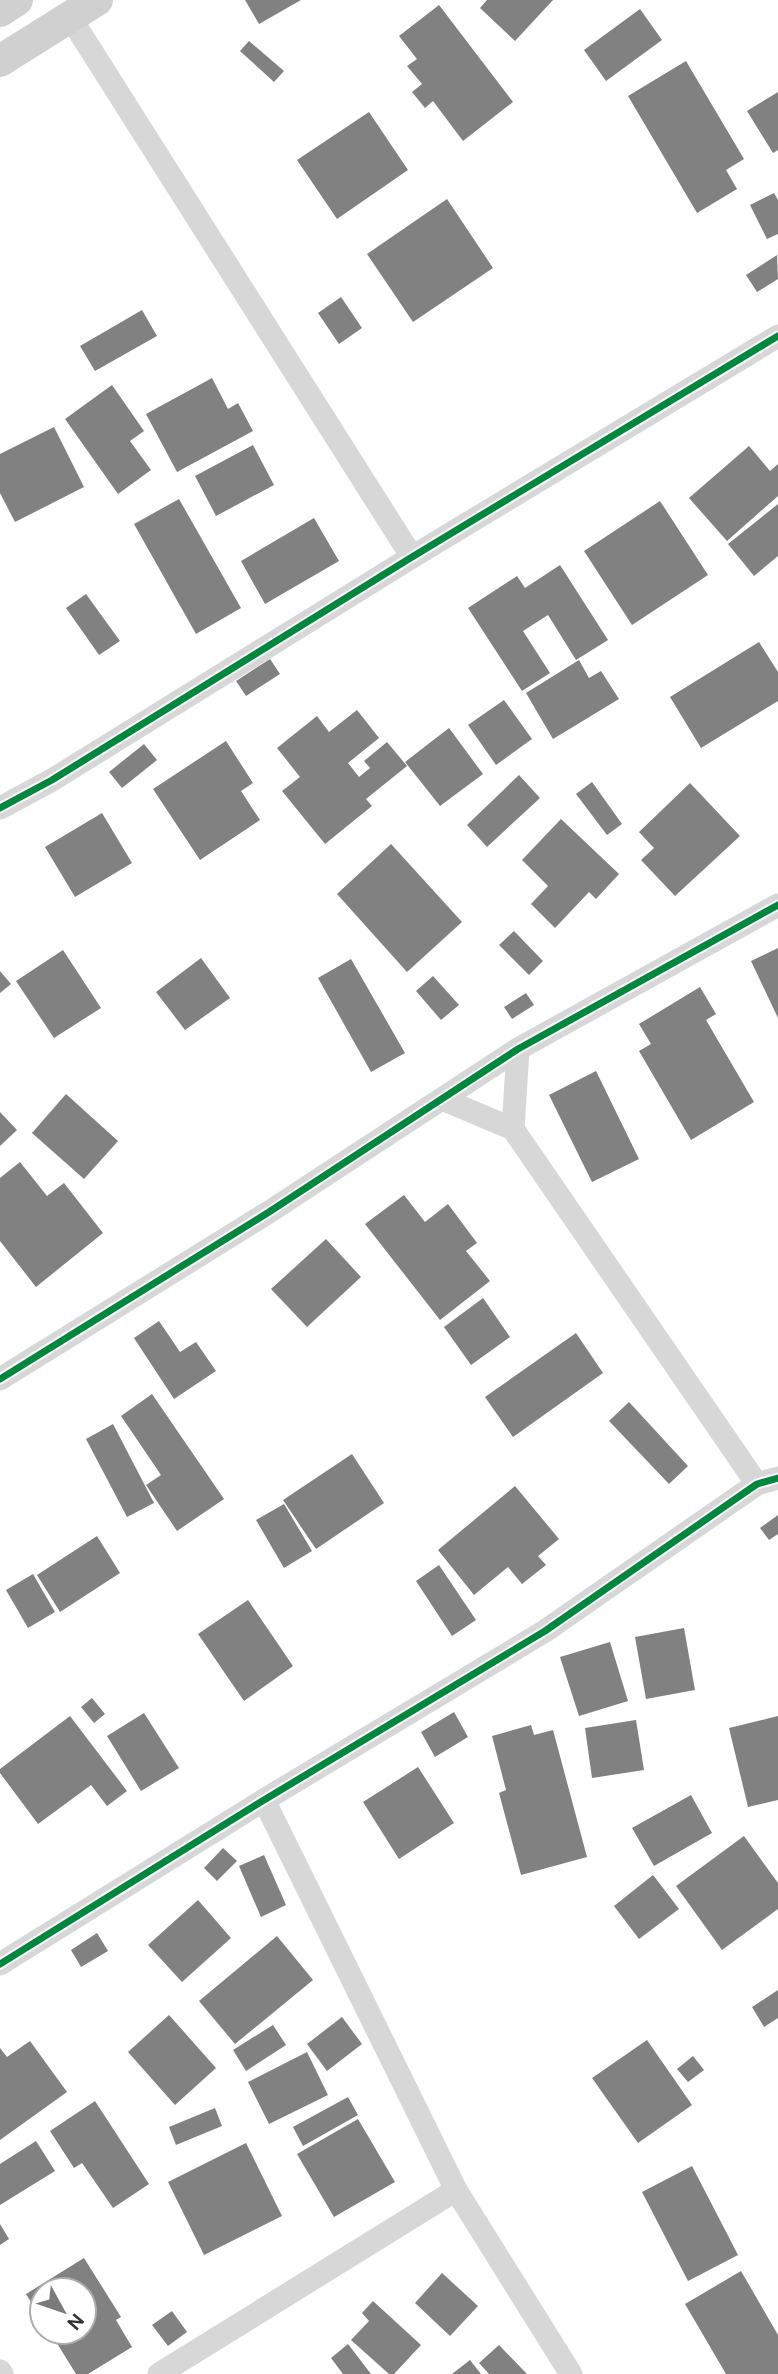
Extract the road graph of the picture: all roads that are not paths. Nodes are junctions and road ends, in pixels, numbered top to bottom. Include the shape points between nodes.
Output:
1 (17, 0) edge
2 (97, 0) edge
3 (0, 11) edge
4 (70, 17) junction
5 (0, 61) edge
6 (778, 336) edge
7 (412, 557) junction
8 (0, 808) edge
9 (778, 905) edge
10 (518, 1049) junction
11 (442, 1099) junction
12 (513, 1129) junction
13 (0, 1379) edge
14 (768, 1481) edge
15 (264, 1800) junction
16 (0, 1964) edge
17 (456, 2190) junction
18 (159, 2374) edge
19 (571, 2374) edge

1 - 3 street
2 - 4 street
4 - 5 street
4 - 7 street
6 - 7 street
7 - 8 street
9 - 10 street
10 - 11 street
10 - 12 street
11 - 12 street
11 - 13 street
12 - 14 street
14 - 15 street via 545,1631
15 - 16 street
15 - 17 street
17 - 18 street
17 - 19 street

